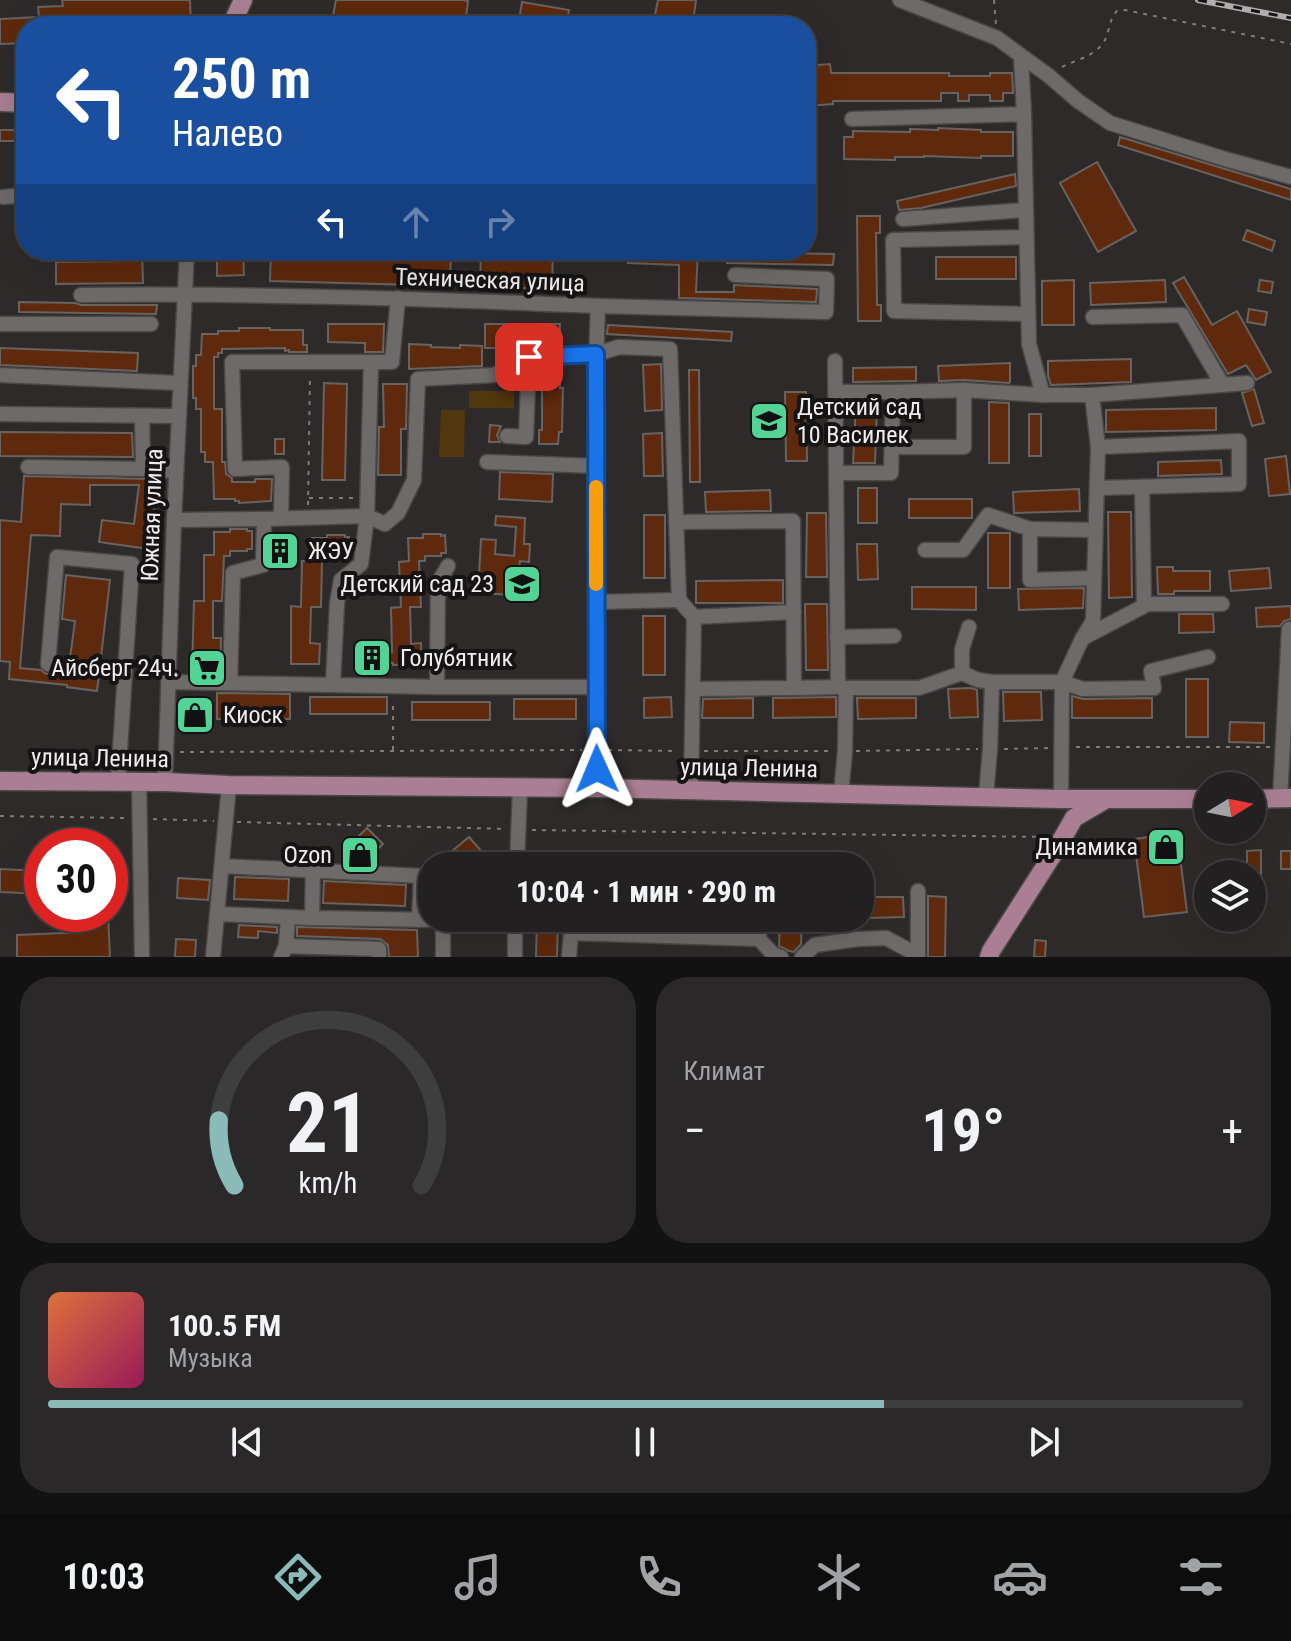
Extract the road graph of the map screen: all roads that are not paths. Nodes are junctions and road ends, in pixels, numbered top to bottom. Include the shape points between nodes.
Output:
1 (900, 0) edge
2 (1021, 57) junction
3 (1024, 114) junction
4 (852, 119) dead end
5 (1291, 177) edge
6 (16, 196) edge
7 (3, 197) dead end
8 (1026, 210) junction
9 (903, 219) dead end
10 (1026, 237) junction
11 (187, 260) edge
12 (735, 275) dead end
13 (185, 294) junction
14 (81, 295) dead end
15 (398, 298) junction
16 (598, 306) junction
17 (1027, 314) junction
18 (1093, 317) dead end
19 (0, 324) edge
20 (151, 324) dead end
21 (596, 354) junction
22 (529, 357) junction
23 (835, 361) dead end
24 (371, 362) junction
25 (0, 375) edge
26 (180, 383) junction
27 (1247, 383) dead end
28 (1222, 384) junction
29 (964, 390) junction
30 (836, 392) junction
31 (893, 392) junction
32 (1043, 395) junction
33 (1092, 395) junction
34 (0, 414) edge
35 (142, 416) junction
36 (179, 416) junction
37 (507, 436) dead end
38 (892, 447) junction
39 (1098, 447) junction
40 (487, 462) dead end
41 (596, 466) junction
42 (28, 467) dead end
43 (143, 469) junction
44 (176, 471) junction
45 (836, 473) junction
46 (1142, 487) junction
47 (1097, 488) junction
48 (367, 516) junction
49 (281, 517) junction
50 (264, 519) junction
51 (174, 520) junction
52 (676, 522) junction
53 (1030, 529) junction
54 (1095, 530) junction
55 (925, 550) dead end
56 (448, 566) dead end
57 (1094, 578) junction
58 (679, 600) junction
59 (596, 602) junction
60 (1143, 604) junction
61 (1222, 604) dead end
62 (794, 612) junction
63 (694, 617) junction
64 (969, 627) dead end
65 (1289, 629) dead end
66 (894, 636) dead end
67 (837, 637) junction
68 (1082, 639) junction
69 (1208, 657) dead end
70 (48, 664) dead end
71 (962, 673) junction
72 (168, 682) junction
73 (992, 682) junction
74 (1062, 682) junction
75 (230, 683) junction
76 (333, 684) junction
77 (437, 687) junction
78 (596, 687) junction
79 (794, 688) junction
80 (842, 688) junction
81 (693, 689) junction
82 (0, 781) edge
83 (118, 781) junction
84 (139, 781) junction
85 (165, 782) junction
86 (229, 785) junction
87 (520, 788) junction
88 (598, 788) junction
89 (691, 790) junction
90 (841, 794) junction
91 (986, 797) junction
92 (1286, 798) edge
93 (1061, 799) junction
94 (1194, 799) edge
95 (1266, 799) edge
96 (1105, 800) junction
97 (517, 852) edge
98 (222, 866) junction
99 (313, 870) junction
100 (418, 876) edge
101 (918, 891) dead end
102 (218, 914) junction
103 (288, 917) junction
104 (312, 918) junction
105 (418, 920) edge
106 (443, 932) edge
107 (515, 932) edge
108 (759, 932) edge
109 (636, 935) joint
110 (759, 939) junction
111 (284, 952) edge
112 (918, 956) edge
113 (142, 957) edge
114 (213, 957) edge
115 (379, 957) edge
116 (443, 957) edge
117 (515, 957) edge
118 (569, 957) edge
119 (781, 957) edge
120 (802, 957) edge
121 (989, 957) edge

1 - 2 street via 997,38
2 - 3 street
2 - 5 street via 1110,123
3 - 4 street
3 - 8 street
6 - 7 street
8 - 9 street
8 - 10 street
10 - 17 street
10 - 17 street via 893,240 894,311
11 - 13 street, Южная улица
12 - 16 street via 827,279 826,312
13 - 14 street, Техническая улица
13 - 15 street, Техническая улица
13 - 26 street, Южная улица
15 - 16 street, Техническая улица
15 - 24 street via 392,362
16 - 21 street, Техническая улица
17 - 32 street
18 - 28 street via 1182,315
19 - 20 street
21 - 22 street
21 - 41 street, Техническая улица
21 - 52 street via 619,347 670,349
22 - 37 street via 526,437
22 - 48 street via 494,375 418,379 414,480 398,513 385,524
23 - 30 street
24 - 48 street
24 - 49 street via 232,362 235,469 282,467
25 - 26 street
26 - 36 street, Южная улица
27 - 28 street
28 - 33 street
29 - 31 street
29 - 32 street
29 - 38 street via 964,447
30 - 31 street
30 - 45 street
31 - 38 street
32 - 33 street
33 - 39 street
34 - 35 street
35 - 36 street
35 - 43 street
36 - 44 street, Южная улица
38 - 45 street via 891,473
39 - 46 street via 1239,441 1239,484
39 - 47 street
40 - 41 street
41 - 59 street, Техническая улица
42 - 43 street
43 - 44 street
44 - 51 street, Южная улица
45 - 67 street
46 - 47 street
46 - 60 street
47 - 54 street
48 - 49 street
48 - 76 street via 361,564 341,580
49 - 50 street
50 - 51 street
50 - 75 street via 263,565 233,573
51 - 72 street, Южная улица
52 - 58 street
52 - 62 street via 793,521
53 - 54 street
53 - 55 street via 988,515 963,550
53 - 57 street via 1030,580
54 - 57 street
56 - 77 street via 438,583
57 - 68 street via 1093,621
58 - 59 street
58 - 63 street
59 - 78 street, Техническая улица
60 - 61 street
60 - 68 street
62 - 63 street
62 - 79 street
63 - 81 street
64 - 71 street
65 - 92 street
66 - 67 street
67 - 80 street
68 - 74 street
69 - 74 street via 1151,671 1154,688 1083,689
70 - 83 street via 57,557 132,564
71 - 73 street
71 - 80 street via 919,688
72 - 75 street
72 - 85 street, Южная улица
73 - 74 street
73 - 91 street
74 - 93 street
75 - 76 street
76 - 77 street
77 - 78 street
78 - 88 street, Техническая улица
79 - 80 street
79 - 81 street
80 - 90 street
81 - 89 street
82 - 83 main road, улица Ленина
83 - 84 main road, улица Ленина
84 - 85 main road, улица Ленина
84 - 113 street
85 - 86 main road, улица Ленина
86 - 87 main road, улица Ленина
86 - 98 street
87 - 88 main road, улица Ленина
87 - 97 street
88 - 89 main road, улица Ленина
89 - 90 main road, улица Ленина
90 - 91 main road, улица Ленина
91 - 93 main road, улица Ленина
92 - 95 main road
93 - 96 main road, улица Ленина
94 - 96 main road, улица Ленина
96 - 121 main road via 1074,818
98 - 99 street
98 - 102 street
99 - 100 street
99 - 104 street
101 - 112 street
102 - 103 street
102 - 114 street
103 - 104 street
103 - 111 street
104 - 105 street
106 - 116 street
107 - 117 street
108 - 110 street
109 - 110 street
109 - 118 street via 571,933
110 - 119 street
111 - 115 street via 379,949
112 - 120 street via 886,938 815,945

